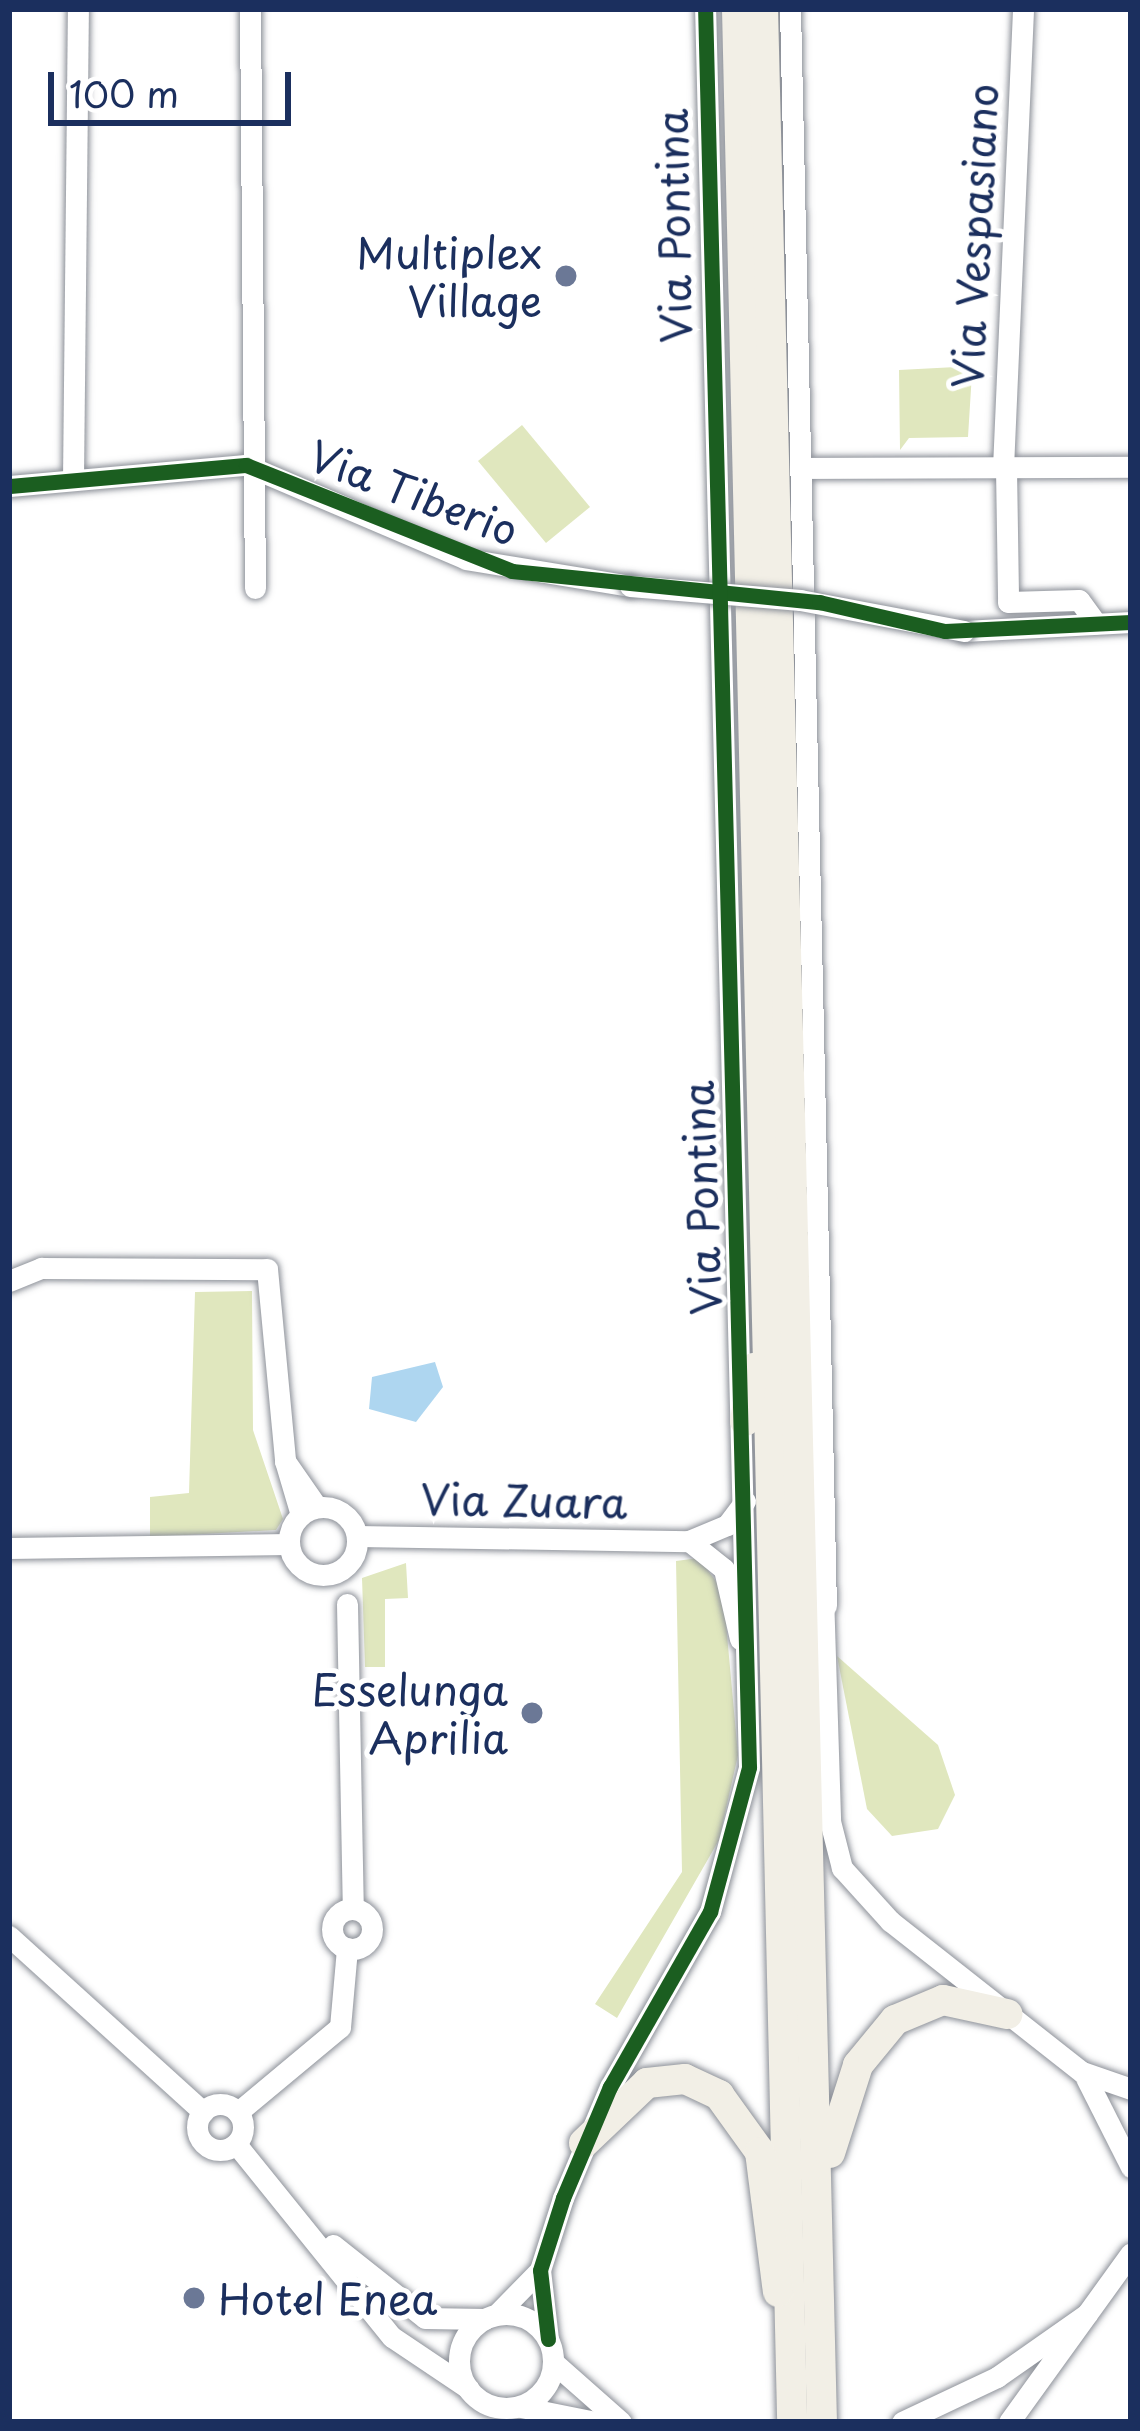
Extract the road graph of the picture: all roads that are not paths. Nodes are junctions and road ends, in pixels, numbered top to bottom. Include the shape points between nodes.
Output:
1 (78, 9) edge
2 (250, 9) edge
3 (705, 9) edge
4 (737, 9) edge
5 (763, 9) edge
6 (790, 9) edge
7 (1023, 9) edge
8 (246, 465) junction
9 (1131, 466) edge
10 (800, 468) junction
11 (1004, 468) junction
12 (73, 478) junction
13 (9, 486) edge
14 (255, 588) dead end
15 (1131, 622) edge
16 (1096, 623) junction
17 (9, 1281) edge
18 (766, 1303) junction
19 (745, 1421) junction
20 (746, 1501) junction
21 (799, 1505) junction
22 (309, 1511) junction
23 (357, 1537) junction
24 (689, 1541) junction
25 (289, 1544) junction
26 (9, 1548) edge
27 (346, 1567) junction
28 (324, 1576) junction
29 (822, 1591) junction
30 (347, 1604) junction
31 (747, 1651) junction
32 (9, 1936) edge
33 (1006, 2014) junction
34 (1082, 2072) junction
35 (1131, 2090) edge
36 (1131, 2100) edge
37 (203, 2112) junction
38 (238, 2112) junction
39 (1115, 2131) junction
40 (584, 2143) junction
41 (236, 2144) junction
42 (1129, 2167) edge
43 (277, 2192) junction
44 (1131, 2253) edge
45 (820, 2255) junction
46 (540, 2270) junction
47 (1087, 2314) junction
48 (491, 2317) junction
49 (548, 2339) junction
50 (792, 2354) junction
51 (554, 2362) junction
52 (473, 2394) junction
53 (520, 2407) junction
54 (496, 2422) edge
55 (595, 2422) edge
56 (621, 2422) edge
57 (792, 2422) edge
58 (822, 2422) edge
59 (902, 2422) edge
60 (1009, 2422) edge

1 - 12 street
2 - 8 street
3 - 19 street, Via Pontina
4 - 18 highway
5 - 21 highway
6 - 10 street
7 - 11 street, Via Vespasiano
8 - 12 street
8 - 14 street
8 - 16 street, Via Tiberio, bridge via 466,559 630,586 800,600 964,631
9 - 11 street
10 - 11 street
10 - 29 street
11 - 16 street, Via Vespasiano via 1008,602 1079,600
12 - 13 street
15 - 16 street
17 - 22 street via 41,1268 267,1269 285,1461
18 - 19 highway
18 - 50 highway
19 - 20 street, Via Pontina
20 - 24 street via 727,1525
20 - 31 street, Via Pontina
21 - 29 highway
21 - 45 highway
22 - 23 street via 347,1517
22 - 25 street
23 - 24 street, Via Zuara
23 - 27 street
24 - 31 street via 721,1564
25 - 26 street
25 - 28 street via 297,1563
27 - 28 street
27 - 30 street
28 - 30 street
29 - 33 street via 830,1821 842,1868
30 - 38 street via 353,1908 373,1930 347,1948 340,2027
31 - 40 street, Via Pontina via 749,1767 727,1866
32 - 37 street
33 - 34 street
33 - 45 highway via 943,2000 873,2041 833,2130
34 - 35 street
34 - 39 street
36 - 39 street
37 - 38 street
37 - 41 street via 203,2143
38 - 41 street
39 - 42 street
40 - 46 street, Via Pontina
40 - 50 highway via 610,2109 656,2080 692,2081 730,2104 763,2164
41 - 43 street
43 - 48 street via 412,2312
43 - 52 street via 392,2337
44 - 47 street
45 - 58 highway
46 - 48 street, Via Pontina
46 - 49 street, Via Pontina
47 - 59 street via 950,2403
47 - 60 street
48 - 49 street via 530,2320
48 - 52 street via 462,2343
49 - 51 street
50 - 57 highway
51 - 53 street via 544,2390
51 - 56 street
52 - 53 street
52 - 54 street
53 - 55 street

